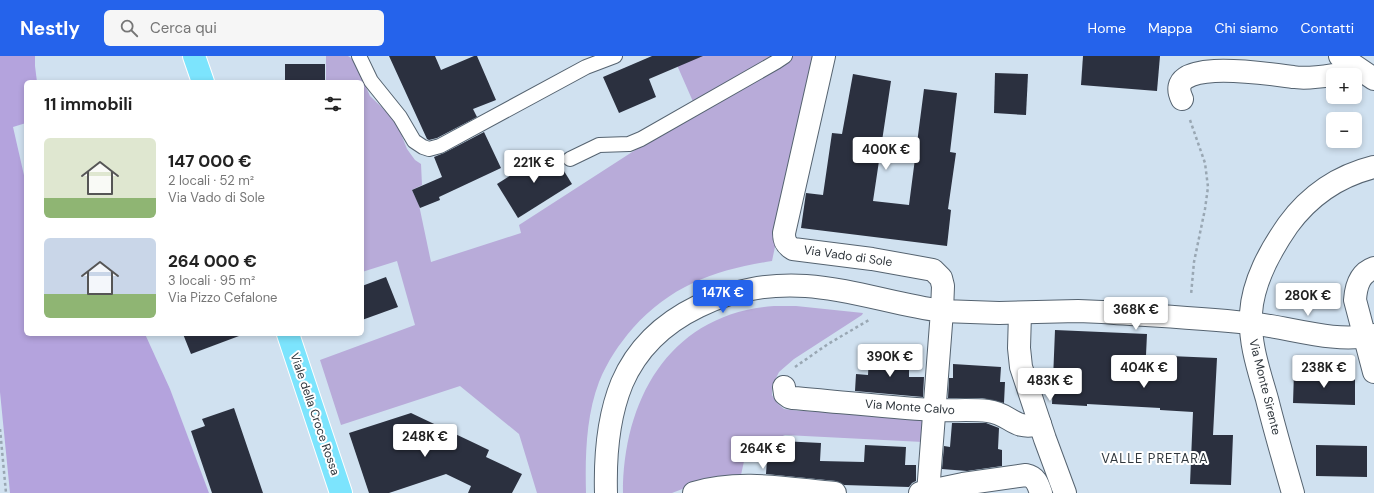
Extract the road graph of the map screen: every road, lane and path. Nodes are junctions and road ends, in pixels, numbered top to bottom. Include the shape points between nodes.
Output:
1 (194, 56) edge
2 (359, 56) edge
3 (615, 56) edge
4 (785, 56) edge
5 (824, 56) edge
6 (1326, 73) edge
7 (1362, 75) edge
8 (1374, 79) edge
9 (202, 80) edge
10 (1182, 99) joint
11 (570, 159) dead end
12 (1374, 167) edge
13 (1374, 268) edge
14 (878, 299) junction
15 (942, 311) junction
16 (1020, 314) junction
17 (1190, 319) junction
18 (1251, 323) junction
19 (289, 336) edge
20 (1370, 336) edge
21 (1374, 372) edge
22 (784, 387) joint
23 (935, 410) junction
24 (1040, 424) junction
25 (0, 429) edge
26 (925, 492) edge
27 (6, 493) edge
28 (341, 493) edge
29 (606, 493) edge
30 (694, 493) edge
31 (835, 493) edge
32 (1041, 493) edge
33 (1065, 493) edge
34 (1293, 493) edge

1 - 9 main road
2 - 3 lane via 372,81 400,117 414,141 429,149 440,146 586,67
4 - 11 lane via 641,139 629,144 599,145
5 - 15 street, Via Vado di Sole via 784,234 785,241 793,249 933,270 943,286
6 - 10 street via 1316,77 1295,78 1235,66 1208,65 1190,70 1182,77 1179,85
7 - 8 street
10 - 17 path via 1202,151 1208,187 1194,262
12 - 18 street, Via Monte Sirente via 1346,176 1324,188 1293,219 1274,246 1260,274 1253,300
13 - 20 street via 1360,277 1356,294 1359,316
14 - 15 street
14 - 22 path via 873,317 800,363 791,371
14 - 29 street via 806,286 765,286 728,294 707,302 672,322 646,346 622,383 607,449
15 - 16 street
15 - 23 street
16 - 17 street via 1078,311
16 - 24 street via 1020,358
17 - 18 street
18 - 20 street via 1324,336
18 - 34 street, Via Monte Sirente via 1256,359
19 - 28 main road, Viale della Croce Rossa
20 - 21 street
22 - 23 street, Via Monte Calvo via 785,394 793,398
23 - 24 street, Via Monte Calvo via 990,411 1017,425
23 - 26 street
24 - 33 street
25 - 27 path
26 - 32 street via 1026,475 1037,482
30 - 31 street via 721,486 742,486

